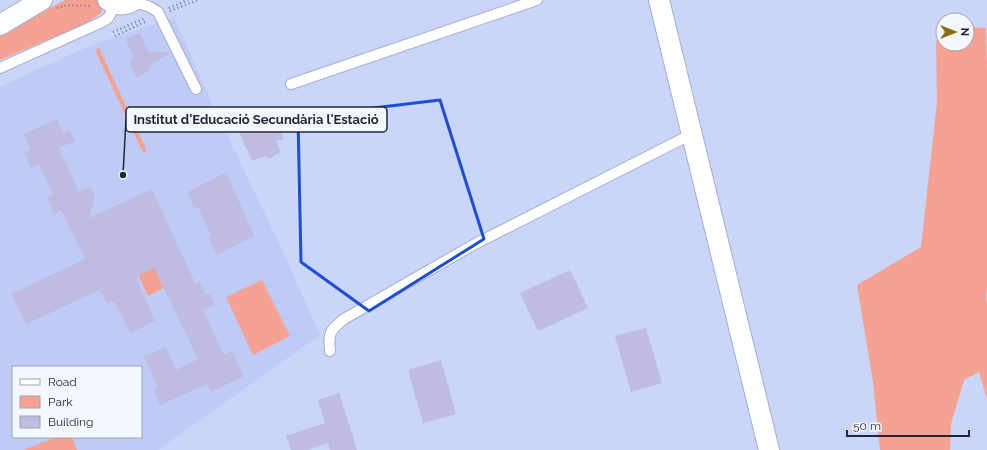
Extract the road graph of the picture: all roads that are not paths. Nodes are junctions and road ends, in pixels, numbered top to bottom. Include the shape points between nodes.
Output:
1 (42, 0) edge
2 (537, 0) edge
3 (658, 0) edge
4 (123, 1) edge
5 (0, 25) edge
6 (0, 68) edge
7 (291, 84) dead end
8 (196, 89) dead end
9 (692, 134) junction
10 (330, 350) dead end
11 (769, 450) edge

1 - 5 street
2 - 7 lane
3 - 9 street
4 - 6 lane via 102,22
4 - 8 lane via 148,6 158,12
9 - 10 lane via 475,244 344,319 333,327 329,338
9 - 11 street

